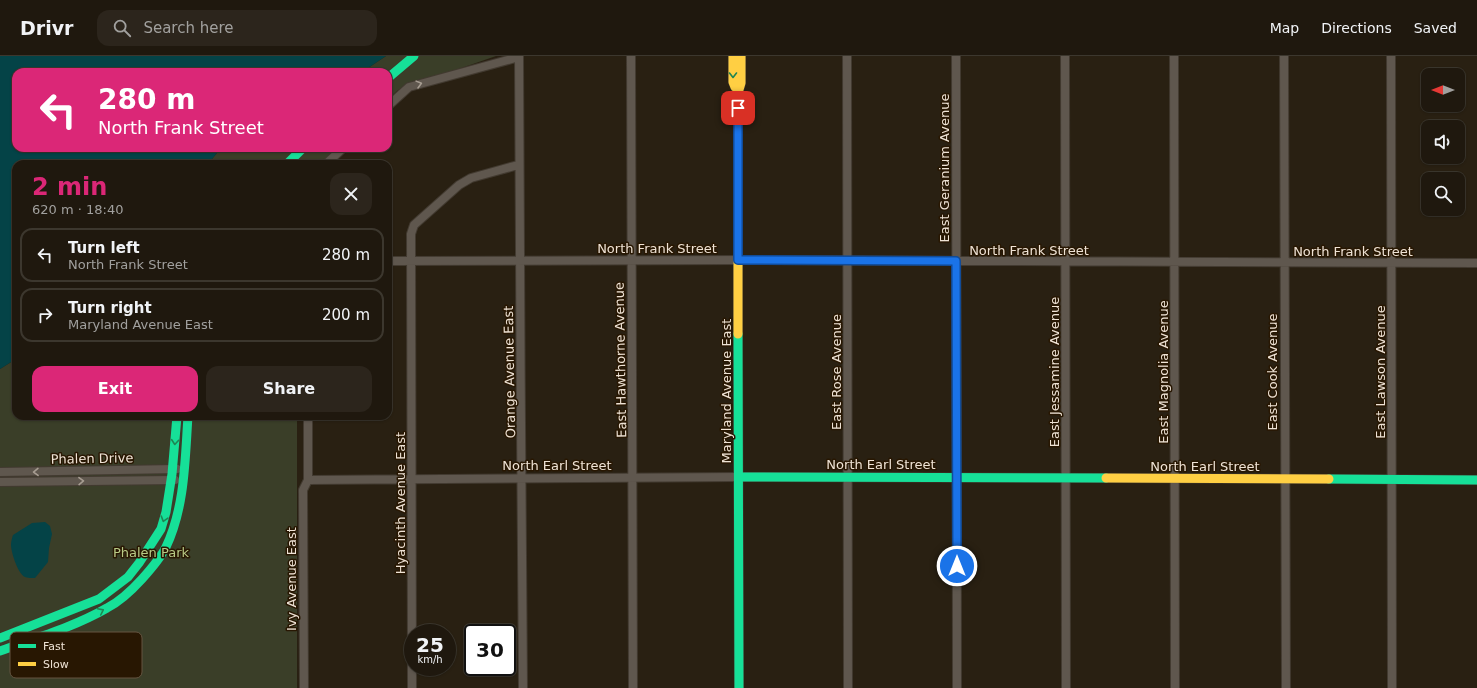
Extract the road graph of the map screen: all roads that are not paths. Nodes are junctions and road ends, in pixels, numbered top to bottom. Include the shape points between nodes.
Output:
1 (414, 56) edge
2 (519, 56) edge
3 (631, 56) edge
4 (733, 56) edge
5 (741, 56) edge
6 (847, 56) edge
7 (956, 56) edge
8 (1065, 56) edge
9 (1174, 56) edge
10 (1284, 56) edge
11 (1391, 56) edge
12 (392, 75) edge
13 (738, 93) junction
14 (392, 102) edge
15 (297, 152) edge
16 (298, 152) edge
17 (339, 152) edge
18 (283, 160) edge
19 (291, 160) edge
20 (330, 160) edge
21 (518, 165) junction
22 (631, 260) junction
23 (738, 260) junction
24 (392, 261) edge
25 (411, 261) junction
26 (519, 261) junction
27 (847, 261) junction
28 (956, 261) junction
29 (1066, 262) junction
30 (1174, 262) junction
31 (1284, 263) junction
32 (1392, 263) junction
33 (1477, 263) edge
34 (177, 420) edge
35 (188, 420) edge
36 (308, 420) edge
37 (172, 469) junction
38 (184, 469) junction
39 (0, 472) edge
40 (308, 475) junction
41 (633, 477) junction
42 (739, 477) junction
43 (956, 477) junction
44 (522, 478) junction
45 (848, 478) junction
46 (1066, 478) junction
47 (411, 479) junction
48 (1175, 479) junction
49 (1285, 479) junction
50 (1392, 479) junction
51 (171, 480) junction
52 (183, 480) junction
53 (1477, 480) edge
54 (0, 482) edge
55 (15, 632) edge
56 (48, 632) edge
57 (10, 634) edge
58 (0, 638) edge
59 (10, 647) edge
60 (0, 651) edge
61 (304, 688) edge
62 (412, 688) edge
63 (522, 688) edge
64 (633, 688) edge
65 (739, 688) edge
66 (848, 688) edge
67 (957, 688) edge
68 (1066, 688) edge
69 (1175, 688) edge
70 (1286, 688) edge
71 (1392, 688) edge

1 - 12 street
14 -> 2 street via 409,87
2 - 21 street, Orange Avenue East
3 - 22 street, East Hawthorne Avenue
4 -> 13 street, Maryland Avenue East via 733,82
5 - 13 street, Maryland Avenue East via 741,83
6 - 27 street, East Rose Avenue
7 - 28 street, East Geranium Avenue
8 - 29 street, East Jessamine Avenue
9 - 30 street, East Magnolia Avenue
10 - 31 street, East Cook Avenue
11 - 32 street, East Lawson Avenue
13 - 23 street, Maryland Avenue East
15 - 18 street
16 - 19 street
17 - 20 street
21 - 25 street, Hyacinth Avenue East via 471,178 459,185 414,225 411,234
21 - 26 street, Orange Avenue East
22 - 23 street, North Frank Street
22 - 26 street, North Frank Street
22 - 41 street, East Hawthorne Avenue
23 - 27 street, North Frank Street
23 - 42 street, Maryland Avenue East
24 - 25 street, North Frank Street
25 - 26 street, North Frank Street
25 - 47 street, Hyacinth Avenue East
26 - 44 street, Orange Avenue East
27 - 28 street, North Frank Street
27 - 45 street, East Rose Avenue
28 - 29 street, North Frank Street
28 - 43 street, East Geranium Avenue
29 - 30 street, North Frank Street
29 - 46 street, East Jessamine Avenue
30 - 31 street, North Frank Street
30 - 48 street, East Magnolia Avenue
31 - 32 street, North Frank Street
31 - 49 street, East Cook Avenue
32 - 33 street, North Frank Street
32 - 50 street, East Lawson Avenue
34 -> 37 street
35 - 38 street
36 - 40 street, Ivy Avenue East
37 - 38 street, Phalen Drive
37 -> 39 street, Phalen Drive
37 - 51 street
38 - 52 street
40 - 47 street, North Earl Street
40 - 61 street, Ivy Avenue East via 303,490
41 - 42 street, North Earl Street
41 - 44 street, North Earl Street
41 - 64 street, East Hawthorne Avenue
42 - 45 street, North Earl Street
42 - 65 street, Maryland Avenue East
43 - 45 street, North Earl Street
43 - 46 street, North Earl Street
43 - 67 street, East Geranium Avenue
44 - 47 street, North Earl Street
44 - 63 street, Orange Avenue East
45 - 66 street, East Rose Avenue
46 - 48 street, North Earl Street
46 - 68 street, East Jessamine Avenue
47 - 62 street, Hyacinth Avenue East
48 - 49 street, North Earl Street
48 - 69 street, East Magnolia Avenue
49 - 50 street, North Earl Street
49 - 70 street, East Cook Avenue
50 - 53 street, North Earl Street
50 - 71 street, East Lawson Avenue
51 - 52 street, Phalen Drive
54 -> 51 street, Phalen Drive
51 -> 55 street via 161,529 128,577 99,600
56 -> 52 street via 103,610 137,585 165,548 173,530
57 -> 58 street
60 -> 59 street

